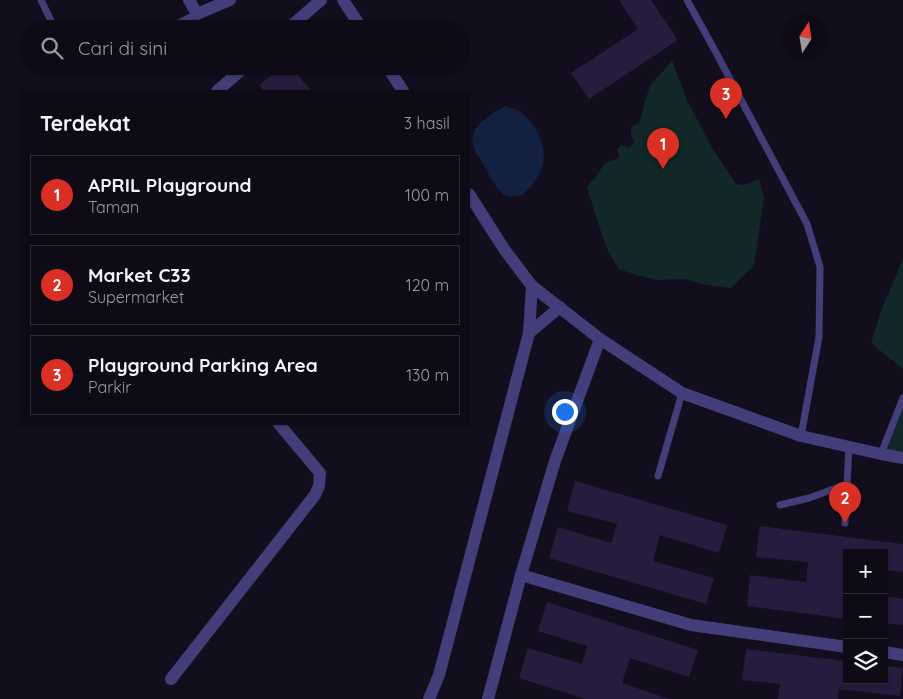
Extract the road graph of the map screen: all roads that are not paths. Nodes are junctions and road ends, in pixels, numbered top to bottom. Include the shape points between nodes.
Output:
1 (41, 0) edge
2 (189, 0) edge
3 (230, 0) edge
4 (321, 0) edge
5 (343, 0) edge
6 (687, 0) edge
7 (197, 14) junction
8 (51, 20) edge
9 (185, 20) edge
10 (298, 20) edge
11 (356, 20) edge
12 (236, 75) edge
13 (393, 75) edge
14 (218, 90) edge
15 (402, 90) edge
16 (470, 196) edge
17 (532, 286) junction
18 (560, 307) junction
19 (529, 333) junction
20 (600, 338) junction
21 (682, 393) junction
22 (903, 398) edge
23 (280, 425) edge
24 (801, 436) junction
25 (848, 446) junction
26 (880, 454) junction
27 (903, 458) edge
28 (658, 476) dead end
29 (847, 484) junction
30 (780, 505) dead end
31 (845, 522) dead end
32 (521, 575) junction
33 (843, 646) edge
34 (888, 653) edge
35 (903, 655) edge
36 (171, 679) dead end
37 (429, 699) edge
38 (488, 699) edge

1 - 8 lane
2 - 7 street
3 - 7 street
4 - 10 street
5 - 11 street
6 - 24 lane via 807,224 820,268 819,337
7 - 9 lane
12 - 14 street
13 - 15 street
16 - 17 street
17 - 18 street
17 - 19 street
18 - 19 street
18 - 20 street
19 - 37 street via 439,675
20 - 21 street
20 - 32 street via 554,461
21 - 24 street
21 - 28 lane
22 - 26 lane
23 - 36 street via 320,474 319,486
24 - 25 street
25 - 26 street
25 - 29 lane
26 - 27 street
29 - 30 lane
29 - 31 lane
32 - 33 street via 691,625
32 - 38 street
34 - 35 street

